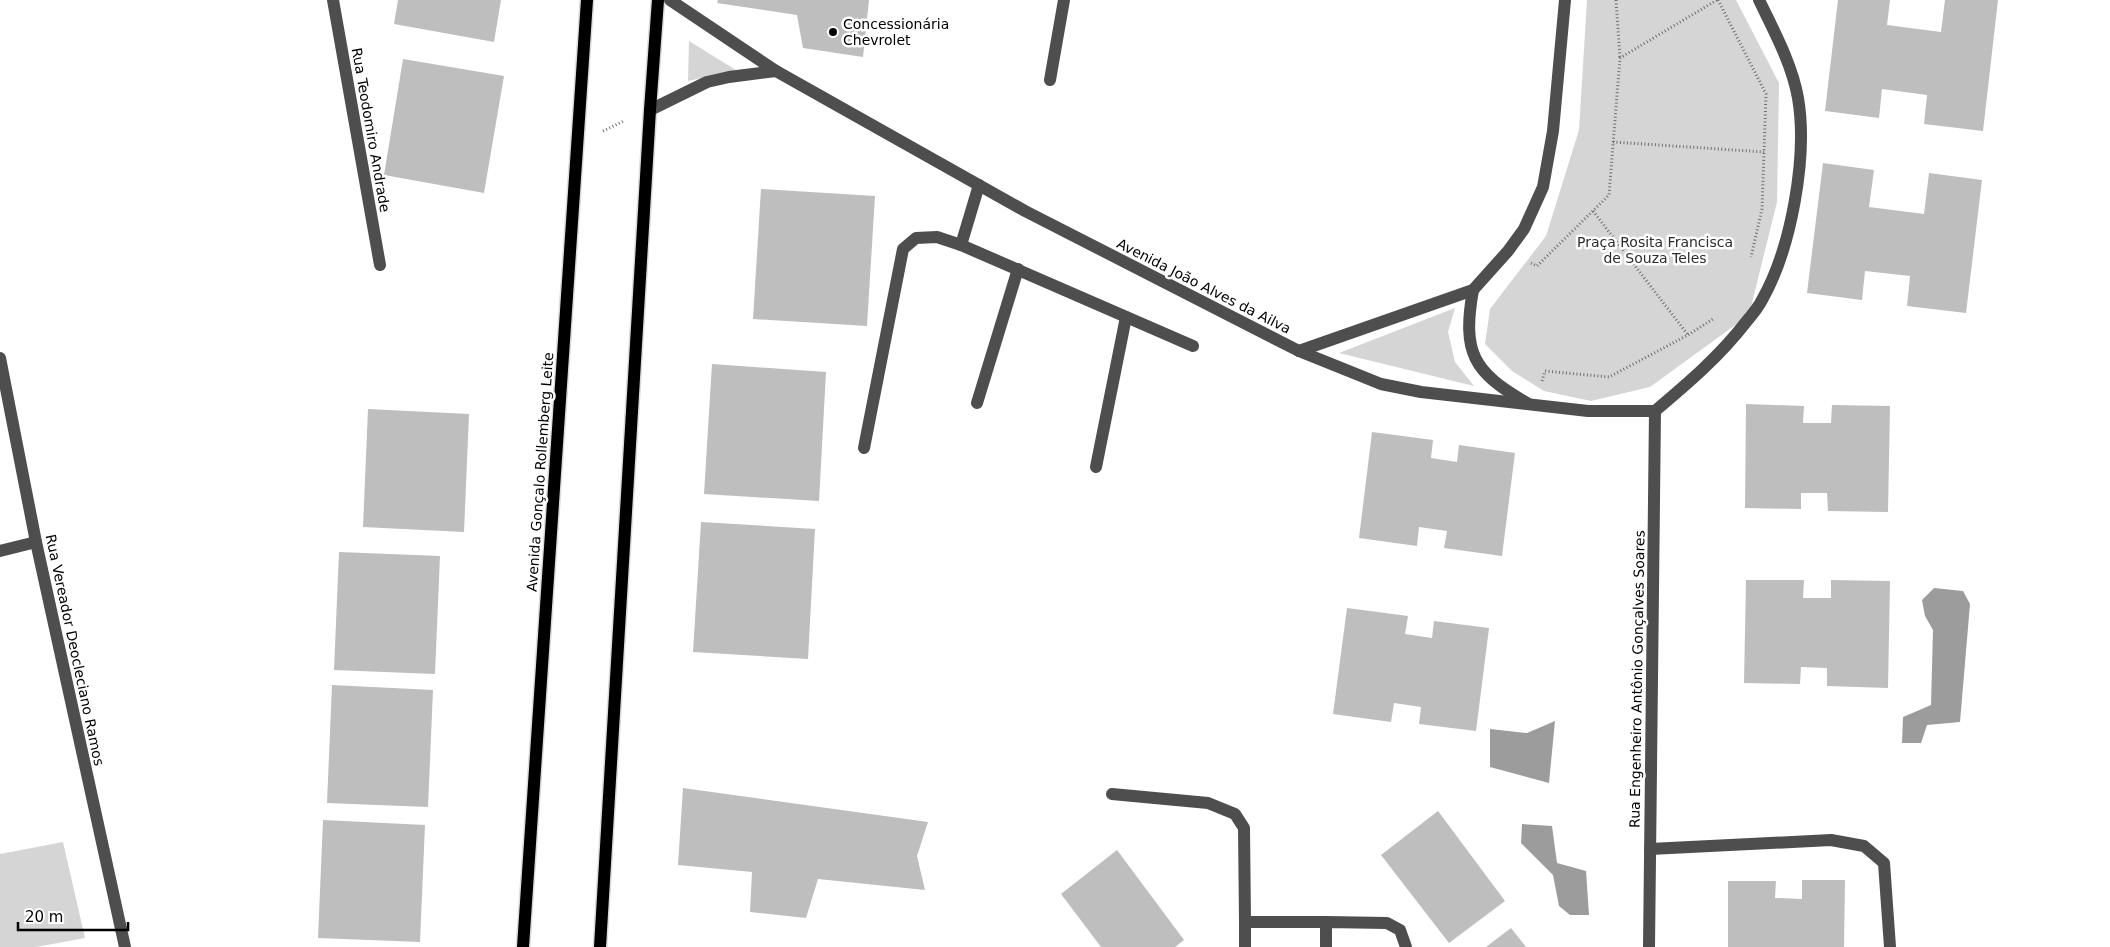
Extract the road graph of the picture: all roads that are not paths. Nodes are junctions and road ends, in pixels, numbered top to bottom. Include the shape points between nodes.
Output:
1 (333, 0) edge
2 (587, 0) edge
3 (658, 0) edge
4 (670, 0) edge
5 (1064, 0) edge
6 (1565, 0) edge
7 (1759, 0) edge
8 (776, 71) junction
9 (1050, 80) dead end
10 (650, 110) junction
11 (980, 185) junction
12 (961, 245) junction
13 (380, 265) dead end
14 (1018, 269) junction
15 (1473, 290) junction
16 (1126, 317) junction
17 (1193, 346) dead end
18 (1299, 351) junction
19 (0, 358) edge
20 (977, 403) dead end
21 (1533, 406) junction
22 (1655, 412) junction
23 (864, 448) dead end
24 (1096, 467) dead end
25 (36, 542) junction
26 (0, 551) edge
27 (1112, 794) dead end
28 (1650, 849) junction
29 (1245, 922) junction
30 (1326, 922) junction
31 (125, 947) edge
32 (523, 947) edge
33 (600, 947) edge
34 (1245, 947) edge
35 (1326, 947) edge
36 (1406, 947) edge
37 (1649, 947) edge
38 (1890, 947) edge

1 - 13 street, Rua Teodomiro Andrade
2 - 32 main road, Avenida Gonçalo Rollemberg Leite
3 - 10 main road
4 - 8 street, Avenida João Alves da Ailva
5 - 9 street
6 - 15 street via 1553,131 1543,187 1524,229
7 - 22 street via 1789,66 1798,98 1801,142 1795,198 1780,263 1762,302 1735,336
8 - 10 street via 707,82
8 - 11 street, Avenida João Alves da Ailva
10 - 33 main road
11 - 12 street
11 - 18 street, Avenida João Alves da Ailva
12 - 14 street
12 - 23 street via 938,237 916,238 903,249
14 - 16 street
14 - 20 street
15 - 18 street
15 - 21 street via 1469,340 1477,362 1487,376 1504,390
16 - 17 street
16 - 24 street
18 - 21 street, Avenida João Alves da Ailva via 1381,384
19 - 25 street, Rua Vereador Deocleciano Ramos
21 - 22 street, Avenida João Alves da Ailva via 1588,412
22 - 28 street, Rua Engenheiro Antônio Gonçalves Soares
25 - 26 street
25 - 31 street, Rua Vereador Deocleciano Ramos
27 - 29 street via 1208,803 1235,814 1244,828
28 - 37 street, Rua Engenheiro Antônio Gonçalves Soares
28 - 38 street via 1831,840 1864,846 1884,863
29 - 30 street
29 - 34 street
30 - 35 street
30 - 36 street via 1387,923 1400,930

